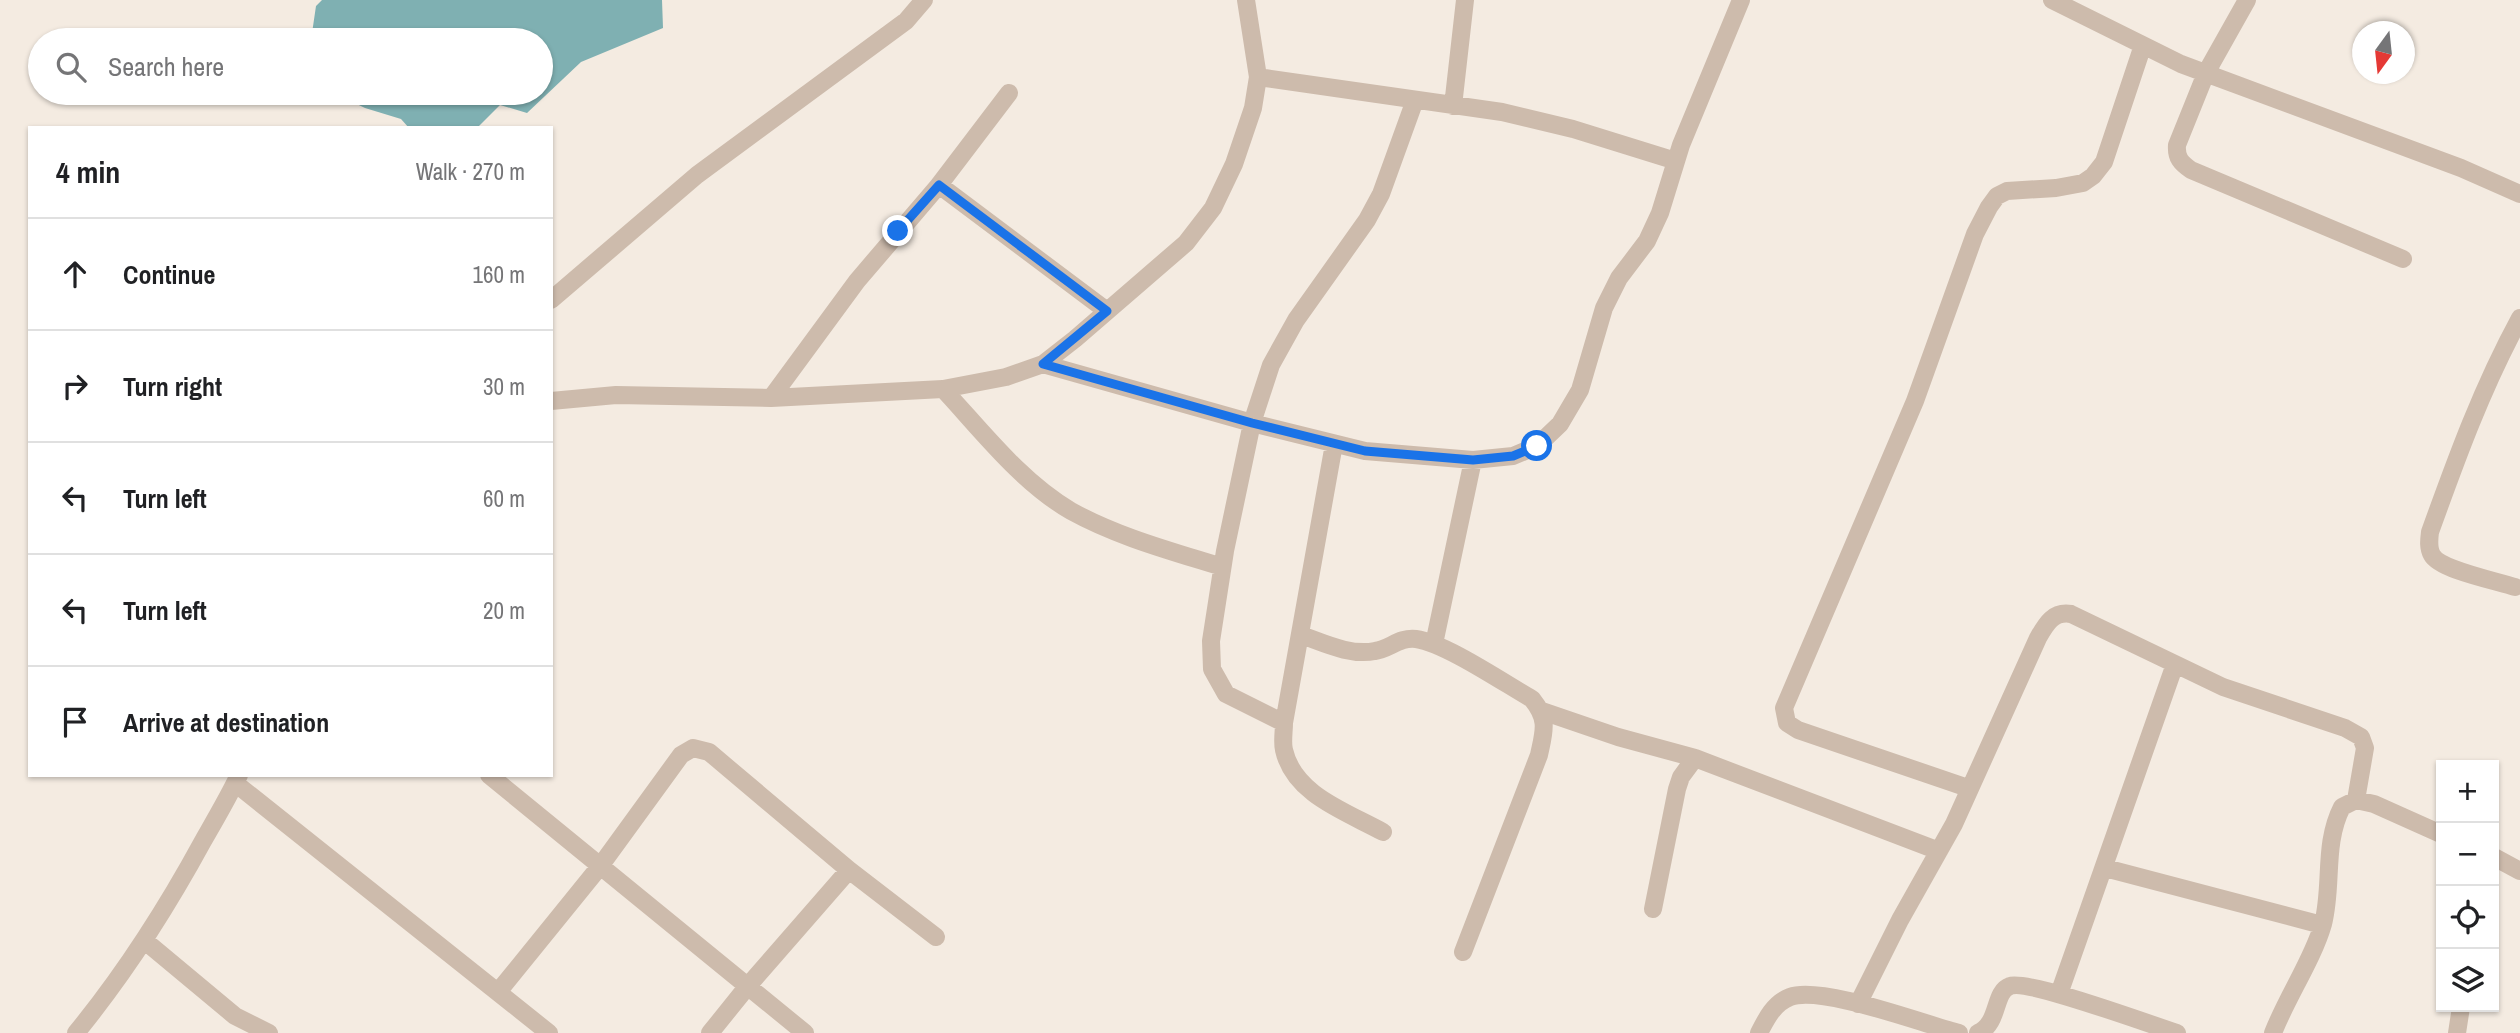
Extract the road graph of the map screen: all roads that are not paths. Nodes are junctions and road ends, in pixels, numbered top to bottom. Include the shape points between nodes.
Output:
1 (924, 0) edge
2 (1246, 0) edge
3 (1465, 0) edge
4 (1741, 0) edge
5 (2052, 0) edge
6 (2247, 0) edge
7 (2143, 45) junction
8 (2206, 73) junction
9 (1258, 77) junction
10 (1009, 93) dead end
11 (1415, 100) junction
12 (1453, 106) junction
13 (1676, 161) junction
14 (939, 185) junction
15 (2520, 194) edge
16 (2403, 259) dead end
17 (553, 298) edge
18 (1107, 311) junction
19 (2520, 318) edge
20 (1043, 364) junction
21 (943, 389) junction
22 (771, 398) junction
23 (553, 401) edge
24 (1252, 423) junction
25 (1334, 444) junction
26 (1473, 460) junction
27 (1222, 567) junction
28 (2515, 587) dead end
29 (1301, 635) junction
30 (1434, 644) junction
31 (2175, 664) junction
32 (1542, 711) junction
33 (1284, 723) junction
34 (1695, 758) junction
35 (491, 777) edge
36 (237, 779) edge
37 (1968, 788) junction
38 (2356, 800) junction
39 (1383, 832) dead end
40 (2436, 832) edge
41 (1939, 850) junction
42 (2499, 860) edge
43 (601, 865) junction
44 (2105, 868) junction
45 (849, 870) junction
46 (2520, 871) edge
47 (1653, 909) dead end
48 (2322, 925) junction
49 (936, 937) dead end
50 (145, 941) junction
51 (1463, 952) dead end
52 (747, 987) junction
53 (498, 992) junction
54 (2059, 994) junction
55 (1858, 1004) junction
56 (2460, 1012) edge
57 (76, 1033) edge
58 (269, 1033) edge
59 (549, 1033) edge
60 (709, 1033) edge
61 (805, 1033) edge
62 (1759, 1033) edge
63 (1959, 1033) edge
64 (1978, 1033) edge
65 (2177, 1033) edge
66 (2273, 1033) edge
67 (2457, 1033) edge

1 - 17 street via 906,21 697,175
2 - 9 street
3 - 12 street
4 - 13 street
5 - 7 street
6 - 8 street
7 - 8 street
7 - 37 street via 2104,162 2093,176 2083,183 2056,188 2007,191 1997,196 1984,216 1915,401 1784,708 1787,723 1798,730
8 - 15 street
8 - 16 street via 2177,145 2176,155 2182,163
9 - 11 street
9 - 18 street via 1234,164 1213,208 1186,243
10 - 14 street
11 - 12 street
11 - 24 street via 1381,194 1296,320 1271,365
12 - 13 street via 1561,126
13 - 26 street via 1647,241 1619,278 1604,308 1580,390 1560,424 1537,446 1513,456
14 - 18 street
14 - 22 street via 857,281
18 - 20 street
19 - 28 street via 2470,421 2429,544 2441,564
20 - 21 street via 1006,377
20 - 24 street
21 - 22 street
21 - 27 street via 1021,473 1069,510 1119,534
22 - 23 street via 616,395
24 - 25 street
24 - 27 street
25 - 26 street
25 - 29 street
26 - 30 street
27 - 33 street via 1211,641 1212,669 1226,694
29 - 30 street via 1343,650 1366,652 1400,640
29 - 33 street
30 - 32 street via 1532,699
31 - 37 street via 2071,614 2055,616 2038,638
31 - 38 street via 2223,687 2361,737 2365,748
31 - 44 street
32 - 34 street
32 - 51 street via 1545,727 1539,755
33 - 39 street via 1283,748 1301,782 1315,796
34 - 41 street
34 - 47 street via 1677,789
35 - 43 street
36 - 50 street
36 - 53 street
37 - 41 street
38 - 40 street
38 - 48 street via 2342,807 2330,844
41 - 55 street
42 - 46 street
43 - 45 street via 681,755 693,748 709,752
43 - 52 street
43 - 53 street
44 - 48 street
44 - 54 street
45 - 49 street
45 - 52 street
48 - 66 street
50 - 57 street
50 - 58 street via 234,1016
52 - 60 street
52 - 61 street
53 - 59 street
54 - 64 street via 2009,986 2001,992 1989,1026
54 - 65 street
55 - 62 street via 1804,993 1787,998 1768,1014
55 - 63 street
56 - 67 street

